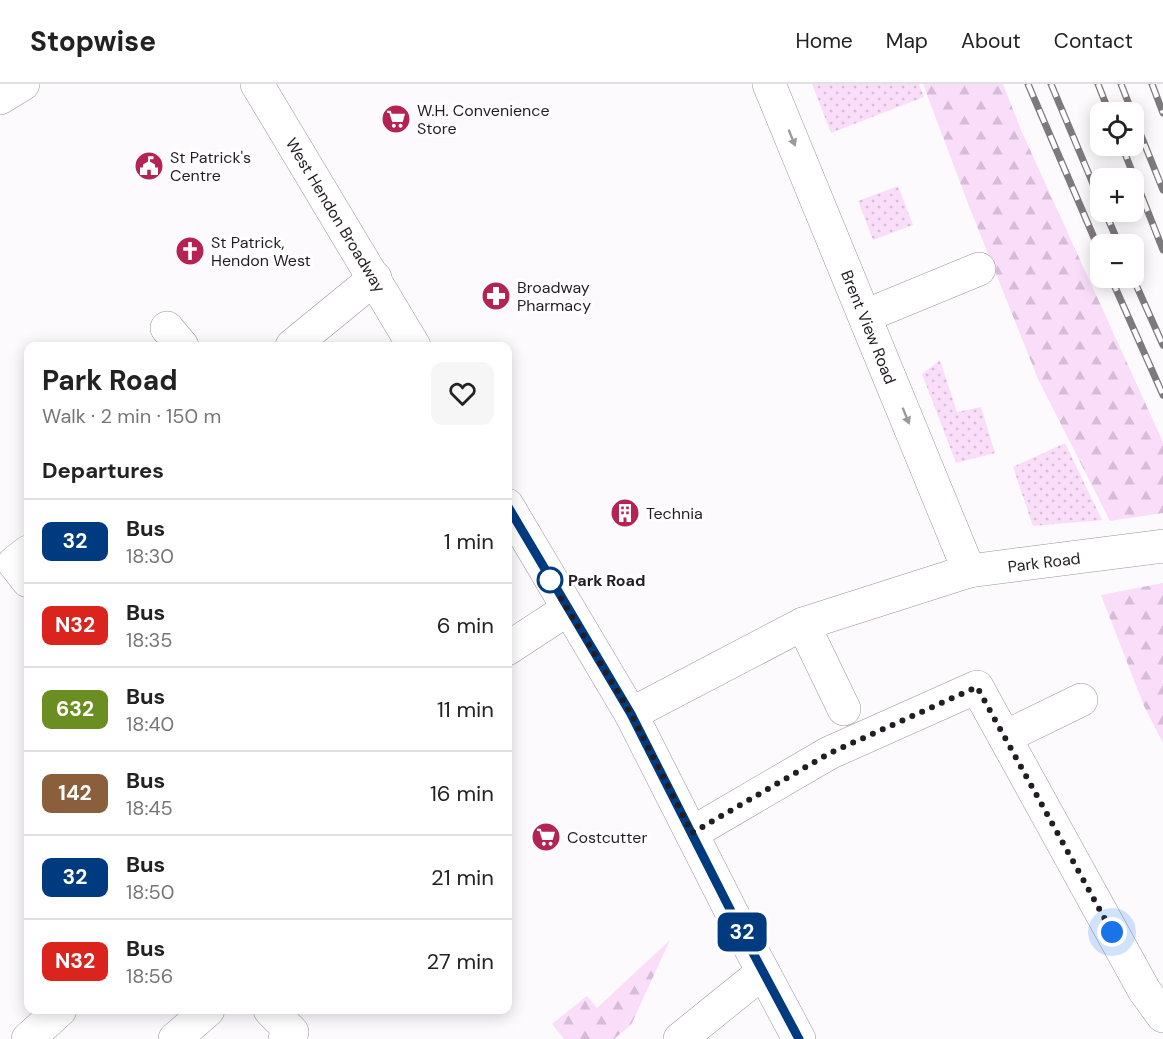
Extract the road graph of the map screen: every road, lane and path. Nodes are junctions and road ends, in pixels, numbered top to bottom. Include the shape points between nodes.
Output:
1 (23, 84) edge
2 (257, 84) edge
3 (770, 84) edge
4 (0, 98) edge
5 (979, 269) dead end
6 (375, 278) junction
7 (865, 316) junction
8 (297, 342) edge
9 (412, 342) edge
10 (512, 514) edge
11 (1149, 549) edge
12 (969, 571) junction
13 (568, 609) junction
14 (802, 624) junction
15 (512, 646) edge
16 (1081, 700) dead end
17 (844, 709) dead end
18 (631, 714) junction
19 (1005, 737) junction
20 (692, 833) junction
21 (763, 972) junction
22 (56, 1014) edge
23 (203, 1014) edge
24 (274, 1014) edge
25 (1163, 1016) edge
26 (28, 1039) edge
27 (175, 1039) edge
28 (285, 1039) edge
29 (680, 1039) edge
30 (799, 1039) edge

1 - 4 street
2 - 6 street, West Hendon Broadway
3 -> 7 street, Brent View Road
5 - 7 street
6 - 8 street
6 - 9 street, West Hendon Broadway
7 -> 12 street, Brent View Road
10 - 13 street
11 - 12 street, Park Road
12 - 14 street, Park Road
13 - 15 street
13 - 18 street
14 - 17 street
14 - 18 street, Park Road
16 - 19 street
18 - 20 street
19 - 20 street via 977,687 830,753
19 - 25 street via 1144,990
20 - 21 street
21 - 29 street
21 - 30 street
22 - 26 street
23 - 27 street
24 - 28 street via 292,1032

